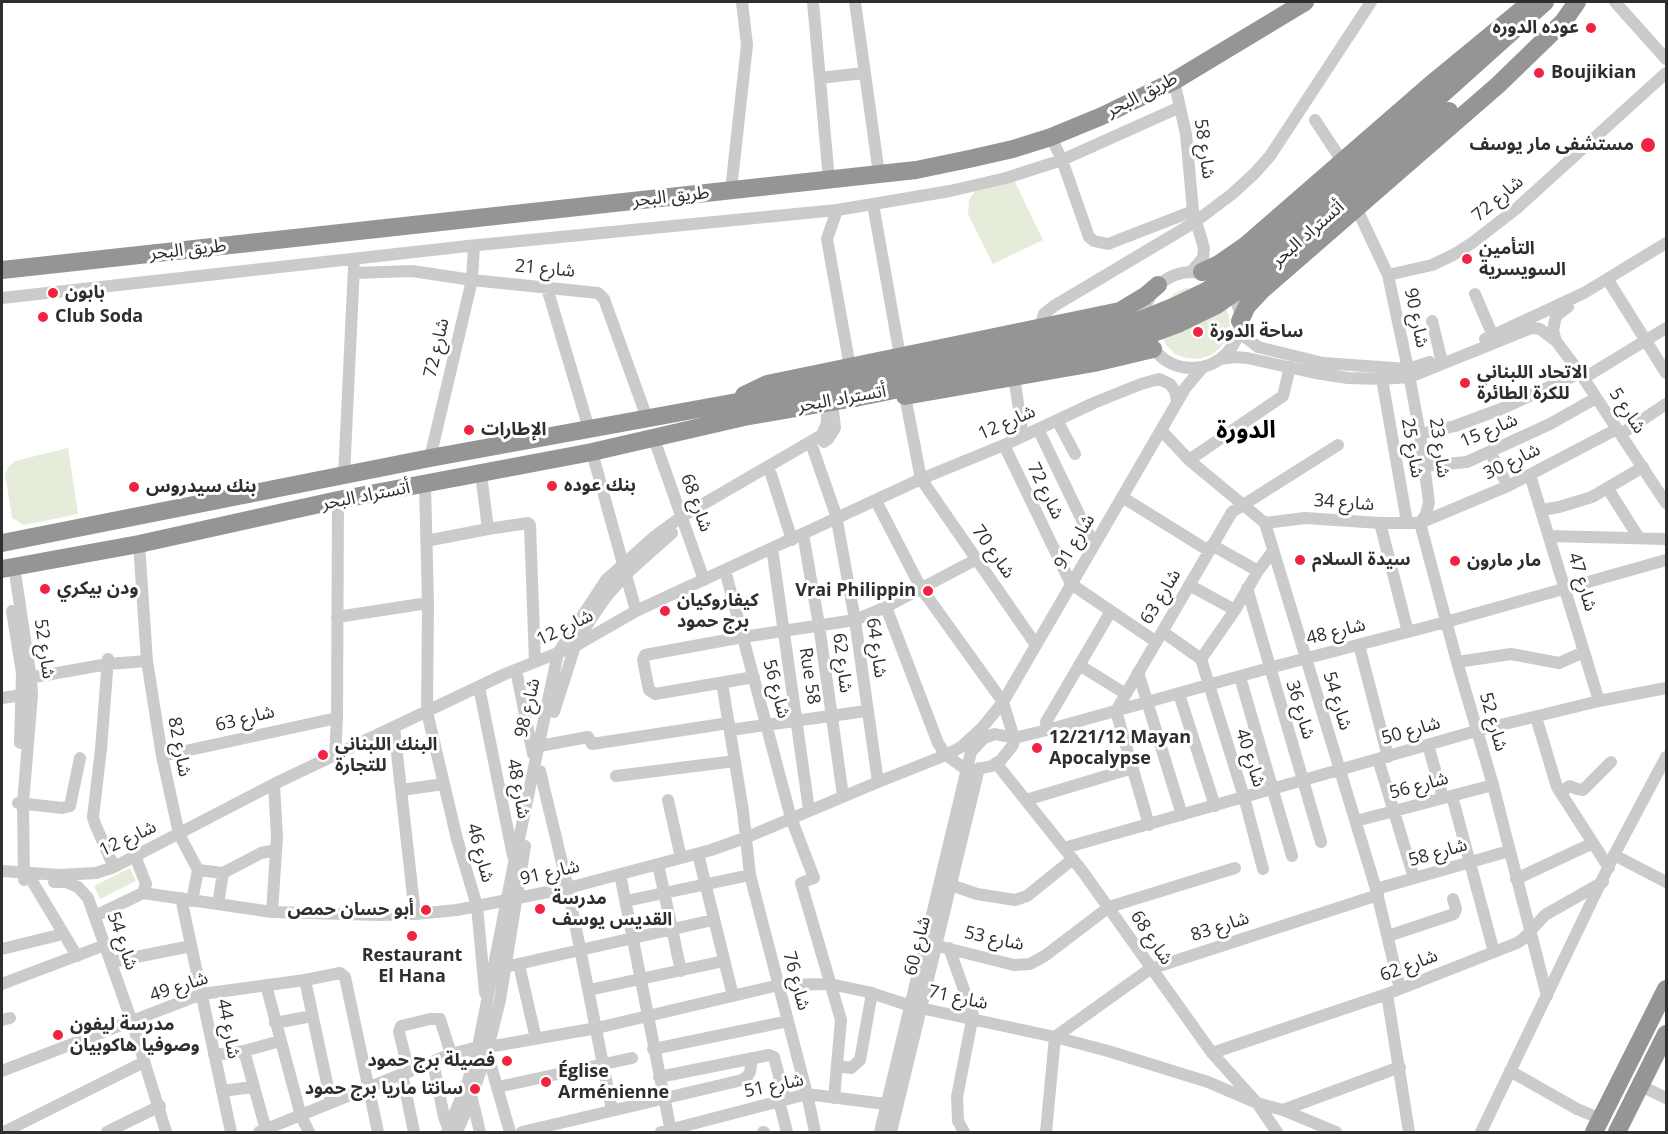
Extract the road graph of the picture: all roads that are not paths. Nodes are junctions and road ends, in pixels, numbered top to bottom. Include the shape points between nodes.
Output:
1 (742, 2) edge
2 (813, 2) edge
3 (855, 2) edge
4 (1305, 2) edge
5 (1371, 2) edge
6 (1531, 2) edge
7 (1545, 2) edge
8 (1576, 2) edge
9 (1615, 2) edge
10 (1666, 59) edge
11 (864, 73) junction
12 (1666, 73) edge
13 (820, 78) junction
14 (1174, 81) junction
15 (1444, 105) junction
16 (1180, 107) junction
17 (1315, 120) dead end
18 (1051, 137) junction
19 (1062, 160) junction
20 (1342, 161) junction
21 (879, 174) junction
22 (829, 180) junction
23 (731, 190) junction
24 (873, 204) junction
25 (1357, 209) junction
26 (837, 210) junction
27 (1194, 217) junction
28 (474, 246) junction
29 (1245, 246) junction
30 (1665, 248) edge
31 (355, 259) junction
32 (2, 270) edge
33 (1197, 272) junction
34 (354, 273) junction
35 (1388, 275) junction
36 (472, 280) junction
37 (1608, 280) junction
38 (1271, 282) junction
39 (1158, 285) junction
40 (546, 288) junction
41 (1584, 293) junction
42 (1475, 294) dead end
43 (2, 298) edge
44 (1432, 321) dead end
45 (1240, 324) junction
46 (1040, 327) junction
47 (1666, 328) edge
48 (1493, 336) junction
49 (1645, 340) junction
50 (1556, 341) junction
51 (1158, 353) junction
52 (900, 356) junction
53 (1440, 358) junction
54 (1220, 359) junction
55 (1203, 367) junction
56 (1290, 367) junction
57 (1409, 373) junction
58 (1666, 373) edge
59 (1582, 376) junction
60 (1014, 377) junction
61 (1382, 380) junction
62 (852, 382) junction
63 (1141, 384) junction
64 (905, 396) junction
65 (1596, 398) junction
66 (1178, 401) junction
67 (1666, 404) edge
68 (830, 411) junction
69 (744, 417) junction
70 (647, 418) junction
71 (1057, 420) junction
72 (589, 429) junction
73 (1038, 429) junction
74 (1161, 430) junction
75 (1619, 431) junction
76 (1420, 434) junction
77 (1023, 436) junction
78 (654, 439) junction
79 (1004, 445) junction
80 (1338, 445) dead end
81 (813, 449) junction
82 (592, 452) junction
83 (1490, 452) junction
84 (1075, 454) dead end
85 (796, 455) junction
86 (430, 458) junction
87 (1189, 460) junction
88 (1424, 466) junction
89 (1643, 467) junction
90 (481, 474) junction
91 (771, 474) junction
92 (1530, 475) junction
93 (344, 476) junction
94 (921, 479) junction
95 (425, 485) junction
96 (1508, 486) junction
97 (1608, 489) junction
98 (1122, 497) junction
99 (338, 500) junction
100 (876, 501) junction
101 (1666, 503) edge
102 (1241, 505) junction
103 (1542, 510) junction
104 (837, 519) junction
105 (683, 520) junction
106 (1407, 522) junction
107 (1265, 523) junction
108 (1380, 523) junction
109 (1420, 523) junction
110 (488, 529) junction
111 (1549, 536) junction
112 (798, 537) junction
113 (1639, 538) junction
114 (1666, 539) edge
115 (426, 541) junction
116 (2, 543) edge
117 (139, 544) junction
118 (1094, 545) junction
119 (772, 548) junction
120 (1211, 548) junction
121 (1273, 551) junction
122 (975, 560) junction
123 (1666, 560) edge
124 (7, 568) edge
125 (624, 570) junction
126 (725, 570) junction
127 (1258, 571) junction
128 (704, 580) junction
129 (1071, 584) junction
130 (1189, 585) junction
131 (921, 588) junction
132 (1247, 588) junction
133 (1565, 588) junction
134 (428, 603) junction
135 (886, 607) junction
136 (1234, 609) junction
137 (636, 611) junction
138 (1112, 611) junction
139 (337, 617) junction
140 (855, 620) junction
141 (1446, 622) junction
142 (819, 625) junction
143 (784, 630) junction
144 (1408, 632) junction
145 (743, 637) junction
146 (1159, 637) junction
147 (1036, 645) junction
148 (1359, 645) junction
149 (575, 646) junction
150 (1584, 652) junction
151 (558, 653) junction
152 (147, 659) junction
153 (1200, 659) junction
154 (1306, 659) junction
155 (108, 662) junction
156 (535, 662) junction
157 (1456, 662) junction
158 (1079, 665) junction
159 (1269, 668) junction
160 (516, 670) junction
161 (1138, 672) junction
162 (26, 676) junction
163 (1240, 676) junction
164 (754, 677) junction
165 (722, 683) junction
166 (1209, 685) junction
167 (479, 687) junction
168 (1666, 688) edge
169 (1125, 694) junction
170 (1179, 694) junction
171 (22, 695) junction
172 (2, 698) edge
173 (1599, 701) junction
174 (1003, 702) junction
175 (1148, 703) junction
176 (866, 711) junction
177 (1116, 711) junction
178 (427, 712) junction
179 (830, 716) junction
180 (1536, 717) junction
181 (337, 718) junction
182 (798, 721) junction
183 (766, 725) junction
184 (729, 726) junction
185 (394, 727) junction
186 (1047, 730) junction
187 (1476, 731) junction
188 (1014, 738) junction
189 (545, 745) junction
190 (1428, 745) junction
191 (946, 755) junction
192 (162, 756) junction
193 (334, 756) junction
194 (1666, 757) edge
195 (80, 758) dead end
196 (1383, 758) junction
197 (735, 761) junction
198 (1611, 762) dead end
199 (996, 763) junction
200 (537, 766) junction
201 (1133, 768) junction
202 (974, 770) junction
203 (1340, 771) junction
204 (616, 776) dead end
205 (1303, 781) junction
206 (878, 782) junction
207 (274, 784) junction
208 (444, 784) junction
209 (1493, 785) junction
210 (1272, 789) junction
211 (401, 790) junction
212 (1560, 792) junction
213 (843, 796) junction
214 (1244, 797) junction
215 (1448, 797) junction
216 (668, 800) dead end
217 (1026, 800) junction
218 (20, 803) junction
219 (1215, 806) junction
220 (809, 810) junction
221 (1394, 811) junction
222 (1182, 815) junction
223 (791, 818) junction
224 (1356, 821) junction
225 (1149, 825) junction
226 (179, 834) junction
227 (745, 838) junction
228 (1321, 842) dead end
229 (1593, 843) junction
230 (1065, 848) junction
231 (276, 850) junction
232 (1509, 851) junction
233 (698, 854) junction
234 (1614, 855) junction
235 (135, 856) junction
236 (1292, 856) dead end
237 (681, 858) junction
238 (1073, 859) junction
239 (1470, 862) junction
240 (514, 863) junction
241 (658, 864) junction
242 (114, 867) junction
243 (1235, 868) dead end
244 (1609, 868) junction
245 (1263, 869) dead end
246 (198, 870) junction
247 (2, 871) edge
248 (96, 873) junction
249 (223, 873) junction
250 (620, 874) junction
251 (750, 875) junction
252 (23, 878) junction
253 (1414, 878) junction
254 (2, 879) edge
255 (1516, 879) junction
256 (1603, 882) junction
257 (1666, 882) edge
258 (946, 883) junction
259 (705, 885) junction
260 (568, 888) junction
261 (1377, 892) junction
262 (143, 893) junction
263 (664, 893) junction
264 (88, 898) junction
265 (187, 899) junction
266 (1454, 899) dead end
267 (512, 901) junction
268 (626, 901) junction
269 (218, 904) junction
270 (477, 906) junction
271 (1108, 907) junction
272 (273, 912) junction
273 (415, 914) junction
274 (95, 916) junction
275 (713, 920) junction
276 (673, 929) junction
277 (1530, 932) junction
278 (63, 934) junction
279 (1388, 936) junction
280 (633, 939) junction
281 (931, 944) junction
282 (105, 945) junction
283 (191, 946) junction
284 (949, 948) junction
285 (2, 949) edge
286 (581, 950) junction
287 (1494, 952) junction
288 (77, 956) junction
289 (724, 961) junction
290 (111, 962) junction
291 (519, 965) junction
292 (505, 967) junction
293 (1150, 969) junction
294 (681, 971) junction
295 (641, 979) junction
296 (305, 980) junction
297 (2, 984) edge
298 (830, 984) junction
299 (266, 985) junction
300 (778, 985) junction
301 (1400, 989) junction
302 (1666, 989) edge
303 (589, 990) junction
304 (872, 993) junction
305 (202, 994) junction
306 (1387, 994) junction
307 (733, 996) junction
308 (1547, 996) junction
309 (486, 1006) junction
310 (916, 1007) junction
311 (1658, 1007) junction
312 (312, 1016) junction
313 (647, 1016) junction
314 (973, 1019) junction
315 (788, 1021) junction
316 (132, 1022) junction
317 (275, 1023) junction
318 (597, 1028) junction
319 (1666, 1034) edge
320 (1055, 1037) junction
321 (536, 1039) junction
322 (280, 1041) junction
323 (484, 1048) junction
324 (653, 1048) junction
325 (244, 1051) junction
326 (1212, 1053) junction
327 (451, 1054) junction
328 (214, 1055) junction
329 (632, 1058) dead end
330 (752, 1058) junction
331 (144, 1062) junction
332 (433, 1062) junction
333 (603, 1065) junction
334 (838, 1066) junction
335 (1400, 1067) junction
336 (2, 1071) edge
337 (1510, 1071) junction
338 (406, 1073) junction
339 (659, 1077) junction
340 (253, 1086) junction
341 (1641, 1086) junction
342 (368, 1087) junction
343 (498, 1087) junction
344 (222, 1090) junction
345 (807, 1094) junction
346 (471, 1095) junction
347 (663, 1098) junction
348 (834, 1098) junction
349 (1666, 1098) edge
350 (782, 1100) junction
351 (331, 1102) junction
352 (1257, 1103) junction
353 (892, 1105) junction
354 (160, 1106) junction
355 (612, 1110) junction
356 (1283, 1110) junction
357 (301, 1116) junction
358 (2, 1125) edge
359 (1597, 1126) edge
360 (266, 1131) edge
361 (4, 1132) edge
362 (107, 1132) edge
363 (166, 1132) edge
364 (231, 1132) edge
365 (309, 1132) edge
366 (378, 1132) edge
367 (414, 1132) edge
368 (451, 1132) edge
369 (480, 1132) edge
370 (510, 1132) edge
371 (522, 1132) edge
372 (667, 1132) edge
373 (787, 1132) edge
374 (815, 1132) edge
375 (880, 1132) edge
376 (891, 1132) edge
377 (964, 1132) edge
378 (1046, 1132) edge
379 (1277, 1132) edge
380 (1336, 1132) edge
381 (1409, 1132) edge
382 (1480, 1132) edge
383 (1617, 1132) edge

1 - 23 street via 747,45
2 - 13 street
3 - 11 street
4 - 14 highway, طريق البحر
5 - 27 street via 1270,156 1232,194
6 - 20 highway
7 - 15 highway, أتستراد البحر
8 - 15 highway, أتستراد البحر
8 - 25 highway via 1563,22 1531,54
9 - 10 street
11 - 13 street
11 - 21 street
12 - 35 street, شارع 72 via 1472,243 1432,265
13 - 22 street
14 - 16 street, شارع 58
14 - 18 highway, طريق البحر
15 - 62 highway, أتستراد البحر, bridge via 1261,252 1215,285 1175,306 1080,336
16 - 19 street
16 - 27 street, شارع 58
17 - 20 street
18 - 19 street
18 - 21 highway, طريق البحر via 969,159
19 - 24 street via 1006,178
19 - 27 street via 1089,237 1100,244
20 - 29 highway
21 - 22 highway, طريق البحر
22 - 23 highway, طريق البحر
23 - 32 highway, طريق البحر
24 - 26 street
24 - 52 street
25 - 35 street, شارع 90
25 - 38 highway
26 - 28 street
26 - 62 street via 827,239
27 - 33 street, شارع 58 via 1202,238 1203,258
27 - 46 street via 1054,306 1044,314
28 - 31 street
28 - 36 street, شارع 72
29 - 33 highway via 1225,261
29 - 38 highway via 1241,258 1244,270 1259,282
30 - 37 street
31 - 34 street
31 - 43 street
33 - 39 street via 1180,273
33 - 45 street via 1213,276 1230,290 1236,299
34 - 36 street, شارع 21 via 412,271
34 - 93 street
35 - 57 street, شارع 90
36 - 40 street, شارع 21
36 - 86 street, شارع 72
37 - 41 street
37 - 49 street
38 - 45 highway via 1251,302
39 - 46 highway via 1120,311
39 - 51 street via 1143,316 1147,339
40 - 70 street, شارع 21 via 594,291 604,299
40 - 72 street
41 - 48 street
41 - 50 street via 1557,315 1552,331
42 - 48 street
44 - 53 street
45 - 54 street via 1234,344
45 - 57 street via 1244,336 1253,344 1282,354
46 - 52 highway
47 - 49 street
48 - 53 street
49 - 58 street
49 - 59 street
50 - 57 street via 1544,331 1532,328
50 - 59 street, شارع 5
51 - 55 street via 1182,367
51 - 60 highway
51 - 63 street via 1155,372
52 - 62 highway
53 - 57 street
54 - 55 street
54 - 56 street via 1240,357
55 - 66 street, شارع 91
56 - 61 street
56 - 87 street via 1284,396
57 - 61 street
57 - 76 street, شارع 23
59 - 65 street, شارع 5
59 - 76 street via 1455,426
60 - 64 highway
60 - 77 street
61 - 106 street, شارع 25
62 - 69 highway, أتستراد البحر
62 - 70 highway, أتستراد البحر
63 - 66 street via 1167,381
63 - 71 street, شارع 12
64 - 68 highway
64 - 94 street
65 - 75 street, شارع 5
65 - 83 street, شارع 15
66 - 74 street, شارع 91
67 - 75 street, شارع 30
68 - 69 highway via 776,421
68 - 81 street, شارع 98 via 836,423 832,433
68 - 85 street, شارع 98 via 822,435
69 - 78 highway, أتستراد البحر
70 - 72 highway, أتستراد البحر
71 - 73 street, شارع 12
71 - 84 street
72 - 86 highway, أتستراد البحر
73 - 77 street, شارع 12
73 - 118 street
74 - 87 street
74 - 98 street, شارع 91
75 - 89 street, شارع 5
75 - 92 street, شارع 30
76 - 88 street, شارع 23
77 - 79 street, شارع 12
78 - 82 highway, أتستراد البحر
78 - 105 street, شارع 68
79 - 94 street, شارع 12
79 - 129 street, شارع 72
80 - 102 street, شارع 63
81 - 85 street, شارع 98
81 - 104 street, شارع 64
82 - 90 highway, أتستراد البحر
82 - 125 street
83 - 88 street, شارع 15 via 1467,462
83 - 96 street
85 - 91 street, شارع 98
85 - 105 street, شارع 98
86 - 93 highway, أتستراد البحر
87 - 102 street
88 - 109 street, شارع 23 via 1428,509
89 - 97 street
89 - 101 street, شارع 5
90 - 95 highway, أتستراد البحر
90 - 110 street
91 - 105 street, شارع 98
91 - 112 street
92 - 96 street, شارع 30
92 - 103 street, شارع 47
93 - 116 highway, أتستراد البحر
94 - 100 street, شارع 12
94 - 122 street, شارع 70
95 - 99 highway, أتستراد البحر
95 - 115 street
96 - 109 street, شارع 30
97 - 103 street via 1576,503
97 - 113 street
98 - 118 street, شارع 91
98 - 120 street
99 - 117 highway, أتستراد البحر
99 - 139 street
100 - 104 street, شارع 12
100 - 131 street
102 - 107 street
102 - 120 street, شارع 63 via 1232,512
103 - 111 street, شارع 47
104 - 112 street, شارع 12
104 - 140 street, شارع 64
105 - 125 street, شارع 98 via 655,536
105 - 128 street, شارع 68
106 - 108 street, شارع 34
106 - 109 street, شارع 34
107 - 108 street, شارع 34 via 1305,518
107 - 121 street, شارع 54
108 - 144 street
109 - 141 street, شارع 52
110 - 115 street
110 - 156 street via 528,523 531,528
111 - 113 street
111 - 133 street, شارع 47
112 - 119 street, شارع 12
112 - 142 street, شارع 62
113 - 114 street
115 - 134 street
117 - 124 highway, أتستراد البحر
117 - 152 street, شارع 82
118 - 129 street, شارع 91
119 - 126 street, شارع 12
119 - 143 street, Rue 58
120 - 127 street
120 - 130 street, شارع 63
121 - 127 street
121 - 154 street, شارع 54
122 - 131 street
122 - 147 street, شارع 70
123 - 133 street, شارع 48
124 - 162 street, شارع 52
125 - 137 street
125 - 149 street, شارع 98
125 - 151 street, شارع 98 via 601,584
126 - 128 street, شارع 12
126 - 145 street, شارع 56
127 - 132 street
128 - 137 street, شارع 12
129 - 138 street
129 - 147 street, شارع 91
130 - 136 street
130 - 146 street, شارع 63
131 - 135 street
131 - 174 street
132 - 136 street
132 - 159 street, شارع 36
133 - 141 street, شارع 48
133 - 150 street, شارع 47
134 - 139 street
134 - 178 street
135 - 140 street
135 - 191 street
136 - 153 street
137 - 149 street, شارع 12
138 - 146 street
138 - 158 street
139 - 181 street
140 - 142 street
140 - 176 street, شارع 64
141 - 144 street, شارع 48
141 - 157 street, شارع 52
142 - 143 street
142 - 179 street, شارع 62
143 - 145 street
143 - 182 street, Rue 58
144 - 148 street, شارع 48
145 - 164 street, شارع 56
145 - 165 street via 645,655 643,660 649,690 655,694
146 - 153 street
146 - 161 street, شارع 63
147 - 174 street, شارع 91
148 - 154 street, شارع 48
148 - 196 street
149 - 151 street, شارع 12
149 - 189 street, شارع 98
150 - 157 street via 1558,663 1511,654
150 - 173 street, شارع 47
151 - 156 street, شارع 12
151 - 200 street, شارع 98
152 - 155 street
152 - 192 street, شارع 82
153 - 166 street, شارع 40
154 - 159 street, شارع 48
154 - 203 street, شارع 54
155 - 162 street
155 - 242 street via 93,817
156 - 160 street, شارع 12
157 - 187 street, شارع 52
158 - 169 street
158 - 186 street via 1046,722
159 - 163 street, شارع 48
159 - 205 street, شارع 36
160 - 167 street, شارع 12
160 - 200 street
161 - 169 street, شارع 63
161 - 175 street
162 - 171 street, شارع 52
162 - 218 street, شارع 52 via 32,695
163 - 166 street, شارع 48
163 - 210 street
164 - 165 street
164 - 183 street, شارع 56
165 - 184 street, شارع 76
166 - 170 street, شارع 48
166 - 214 street, شارع 40
167 - 178 street, شارع 12
167 - 240 street, شارع 48
168 - 173 street, شارع 50
169 - 177 street, شارع 63
170 - 175 street, شارع 48
170 - 219 street
171 - 172 street
171 - 218 street, شارع 52
173 - 180 street, شارع 50
174 - 188 street
174 - 191 street, شارع 91 via 982,728
175 - 177 street, شارع 48
175 - 222 street
176 - 179 street
176 - 206 street, شارع 64
177 - 186 street, شارع 48
177 - 201 street
178 - 185 street, شارع 12
178 - 208 street, شارع 46
179 - 182 street
179 - 213 street, شارع 62
180 - 187 street, شارع 50
180 - 212 street
181 - 192 street, شارع 63
181 - 193 street
182 - 183 street
182 - 220 street, Rue 58
183 - 184 street
183 - 223 street, شارع 56
184 - 189 street via 592,744 588,737
184 - 197 street, شارع 76
185 - 193 street, شارع 12
185 - 211 street
186 - 188 street, شارع 48
187 - 190 street, شارع 50
187 - 209 street, شارع 52
188 - 199 street via 1009,752
188 - 202 street, شارع 48 via 995,734 984,738 971,752
189 - 200 street, شارع 98
190 - 196 street, شارع 50
190 - 215 street
191 - 202 street
191 - 206 street, شارع 91
192 - 226 street, شارع 82
193 - 207 street, شارع 12
194 - 234 street
195 - 218 street via 70,806
196 - 203 street, شارع 50
196 - 221 street
197 - 204 street
197 - 227 street, شارع 76
198 - 212 street via 1583,790 1570,786
199 - 202 street
199 - 217 street, شارع 68
200 - 240 street, شارع 98
200 - 260 street
200 - 267 street, شارع 98
201 - 217 street
201 - 225 street
202 - 258 street, شارع 60
203 - 205 street, شارع 50
203 - 224 street, شارع 54
205 - 210 street, شارع 50
205 - 228 street, شارع 36
206 - 213 street, شارع 91
207 - 226 street, شارع 12
207 - 231 street
208 - 211 street
208 - 270 street, شارع 46
209 - 215 street, شارع 56
209 - 232 street, شارع 52
210 - 214 street, شارع 50
210 - 236 street
211 - 273 street
212 - 229 street
213 - 220 street, شارع 91
214 - 219 street, شارع 50
214 - 245 street, شارع 40
215 - 221 street, شارع 56
215 - 239 street
216 - 237 street
217 - 230 street, شارع 68
218 - 252 street, شارع 52
219 - 222 street, شارع 50
220 - 223 street, شارع 91
221 - 224 street, شارع 56
221 - 253 street
222 - 225 street, شارع 50
223 - 227 street, شارع 91
223 - 298 street, شارع 56 via 814,878 801,883
224 - 261 street, شارع 54
225 - 230 street, شارع 50
226 - 235 street, شارع 12
226 - 246 street, شارع 82
227 - 233 street, شارع 91
227 - 251 street, شارع 76
229 - 244 street
229 - 255 street
230 - 238 street, شارع 68
231 - 249 street via 261,853
231 - 272 street
232 - 239 street, شارع 58
232 - 255 street, شارع 52
233 - 237 street, شارع 91
233 - 259 street
234 - 244 street
234 - 257 street
235 - 242 street, شارع 12
235 - 262 street via 146,884
237 - 241 street, شارع 91
238 - 258 street via 1027,896 1015,900 977,894
238 - 271 street, شارع 68
239 - 253 street, شارع 58
239 - 287 street
240 - 267 street, شارع 98
241 - 250 street, شارع 91
241 - 263 street
242 - 248 street, شارع 12
243 - 271 street
244 - 256 street
246 - 249 street
246 - 265 street
247 - 252 street, شارع 12
248 - 252 street, شارع 12
248 - 264 street
249 - 269 street
250 - 260 street, شارع 91
250 - 268 street
251 - 259 street
251 - 300 street, شارع 76
252 - 254 street, شارع 12
252 - 264 street, شارع 12 via 72,884
252 - 278 street
253 - 261 street, شارع 58
255 - 277 street, شارع 52
256 - 277 street, شارع 62 via 1545,915
256 - 308 street
258 - 281 street, شارع 60
259 - 263 street
259 - 275 street
260 - 267 street, شارع 91
260 - 286 street
261 - 279 street, شارع 54
261 - 293 street, شارع 83
262 - 265 street, شارع 91
262 - 274 street
263 - 268 street
263 - 276 street
264 - 274 street, شارع 54
265 - 269 street, شارع 91
265 - 283 street, شارع 44
266 - 279 street via 1454,914
267 - 270 street, شارع 91
267 - 292 street, شارع 98
267 - 309 street, شارع 98
268 - 280 street
269 - 272 street, شارع 91
270 - 273 street, شارع 91
270 - 309 street, شارع 46
271 - 284 street, شارع 53 via 1030,964 1014,965
271 - 293 street, شارع 68
272 - 273 street, شارع 91
274 - 282 street, شارع 54
275 - 276 street
275 - 289 street
276 - 280 street
276 - 294 street
277 - 287 street, شارع 62 via 1517,943
277 - 308 street, شارع 52
278 - 285 street
278 - 288 street
279 - 301 street, شارع 54
280 - 286 street
280 - 295 street
281 - 284 street, شارع 53
281 - 310 street, شارع 60
282 - 288 street
282 - 290 street, شارع 54
283 - 290 street
283 - 305 street, شارع 44
284 - 314 street
286 - 291 street
286 - 303 street
287 - 301 street, شارع 62
288 - 297 street
289 - 294 street
289 - 307 street
290 - 316 street, شارع 54
291 - 292 street
291 - 321 street
292 - 323 street, شارع 98 via 500,1000
293 - 320 street, شارع 83
293 - 326 street, شارع 68
294 - 295 street
295 - 303 street
295 - 313 street
296 - 299 street, شارع 49
296 - 312 street
296 - 342 street, شارع 49 via 340,973 345,976
298 - 300 street, شارع 71
298 - 304 street, شارع 71
298 - 334 street via 841,1020
299 - 305 street, شارع 49
299 - 317 street
300 - 307 street, شارع 71
300 - 315 street, شارع 76
301 - 306 street, شارع 62
302 - 311 highway
303 - 318 street
304 - 310 street, شارع 71
304 - 334 street via 860,1060 851,1068
305 - 316 street, شارع 49
305 - 328 street, شارع 44
306 - 326 street, شارع 62
306 - 335 street
307 - 313 street, شارع 71
308 - 337 street
309 - 323 street, شارع 98
310 - 314 street, شارع 71
310 - 353 street, شارع 60
311 - 341 highway via 1658,1027 1636,1076
311 - 359 highway
312 - 317 street
312 - 351 street
313 - 318 street, شارع 71
313 - 324 street
314 - 320 street, شارع 71
314 - 377 street via 957,1097 958,1121
315 - 324 street
315 - 345 street, شارع 76
316 - 331 street, شارع 54
316 - 336 street, شارع 49
317 - 322 street
318 - 321 street, شارع 71
318 - 333 street
319 - 341 highway
320 - 352 street, شارع 71 via 1208,1082
320 - 378 street
321 - 323 street, شارع 71
322 - 325 street
322 - 357 street
323 - 327 street, شارع 71
323 - 343 street
323 - 346 street, شارع 98
323 - 368 street, شارع 98 via 468,1080
324 - 339 street
325 - 328 street
325 - 340 street
326 - 352 street, شارع 68
327 - 332 street, شارع 71
327 - 338 street via 440,1019 400,1026
328 - 344 street, شارع 44
329 - 333 street
330 - 339 street
330 - 347 street via 750,1072 742,1080
330 - 350 street via 774,1057
331 - 354 street, شارع 54
331 - 361 street
332 - 338 street, شارع 71
332 - 368 street via 444,1117
333 - 343 street
333 - 355 street
334 - 348 street
335 - 356 street
335 - 381 street
337 - 359 street via 1577,1109
337 - 382 street
338 - 342 street, شارع 71
338 - 367 street
339 - 347 street
340 - 344 street
340 - 360 street
341 - 349 street
341 - 383 highway
342 - 351 street, شارع 71
342 - 366 street
343 - 370 street
344 - 364 street, شارع 44
345 - 348 street, شارع 51
345 - 350 street, شارع 51
345 - 374 street, شارع 76
346 - 368 street, شارع 98
346 - 369 street
347 - 355 street
347 - 372 street
348 - 353 street, شارع 51
350 - 372 street, شارع 51
350 - 373 street
351 - 357 street, شارع 71
352 - 356 street, شارع 71
352 - 379 street, شارع 68
353 - 375 street, شارع 60
353 - 376 street, شارع 60
354 - 362 street
354 - 363 street, شارع 54
355 - 371 street
356 - 380 street, شارع 71
357 - 360 street, شارع 71
357 - 365 street
358 - 361 street

